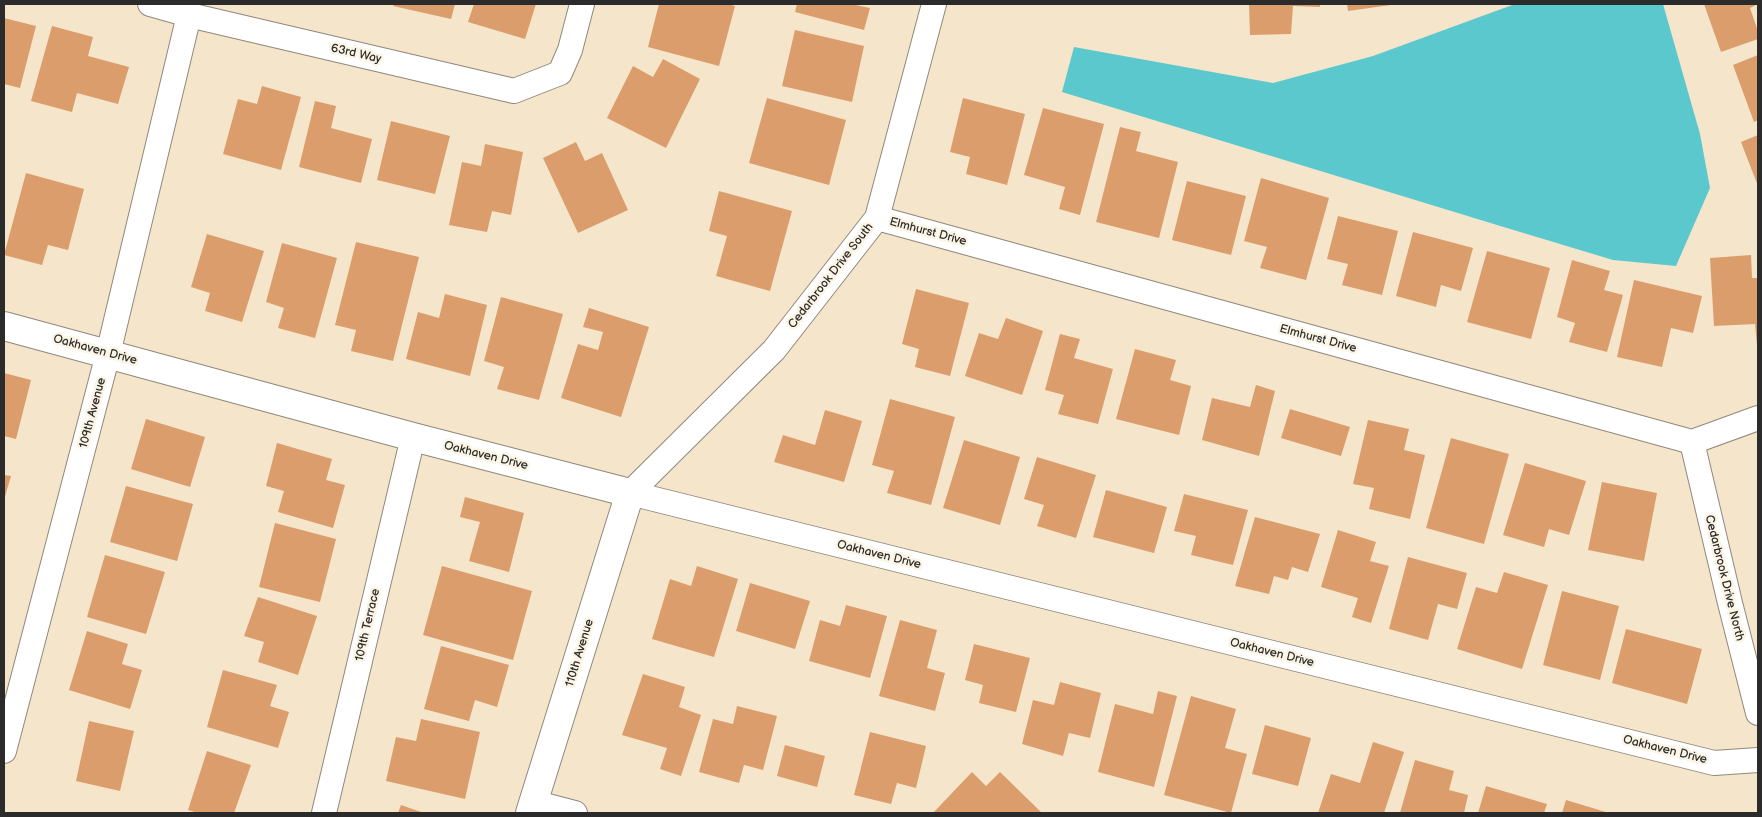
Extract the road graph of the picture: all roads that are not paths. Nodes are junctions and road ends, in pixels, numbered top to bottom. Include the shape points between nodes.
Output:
1 (150, 4) edge
2 (582, 4) edge
3 (934, 4) edge
4 (189, 14) junction
5 (877, 218) junction
6 (4, 326) edge
7 (108, 354) junction
8 (1758, 418) edge
9 (413, 436) junction
10 (1692, 442) junction
11 (630, 493) junction
12 (1758, 713) edge
13 (4, 751) edge
14 (1758, 760) edge
15 (532, 808) edge
16 (324, 813) edge
17 (575, 813) edge

1 - 4 street, 63rd Way
2 - 4 street, 63rd Way via 570,50 560,73 514,90
3 - 5 street, Cedarbrook Drive South
4 - 7 street, 109th Avenue
5 - 10 street, Elmhurst Drive
5 - 11 street, Cedarbrook Drive South via 774,350
6 - 7 street, Oakhaven Drive
7 - 9 street, Oakhaven Drive
7 - 13 street, 109th Avenue
8 - 10 street
9 - 11 street, Oakhaven Drive
9 - 16 street, 109th Terrace
10 - 12 street, Cedarbrook Drive North
11 - 14 street, Oakhaven Drive via 1714,763
11 - 15 street, 110th Avenue
15 - 17 street

